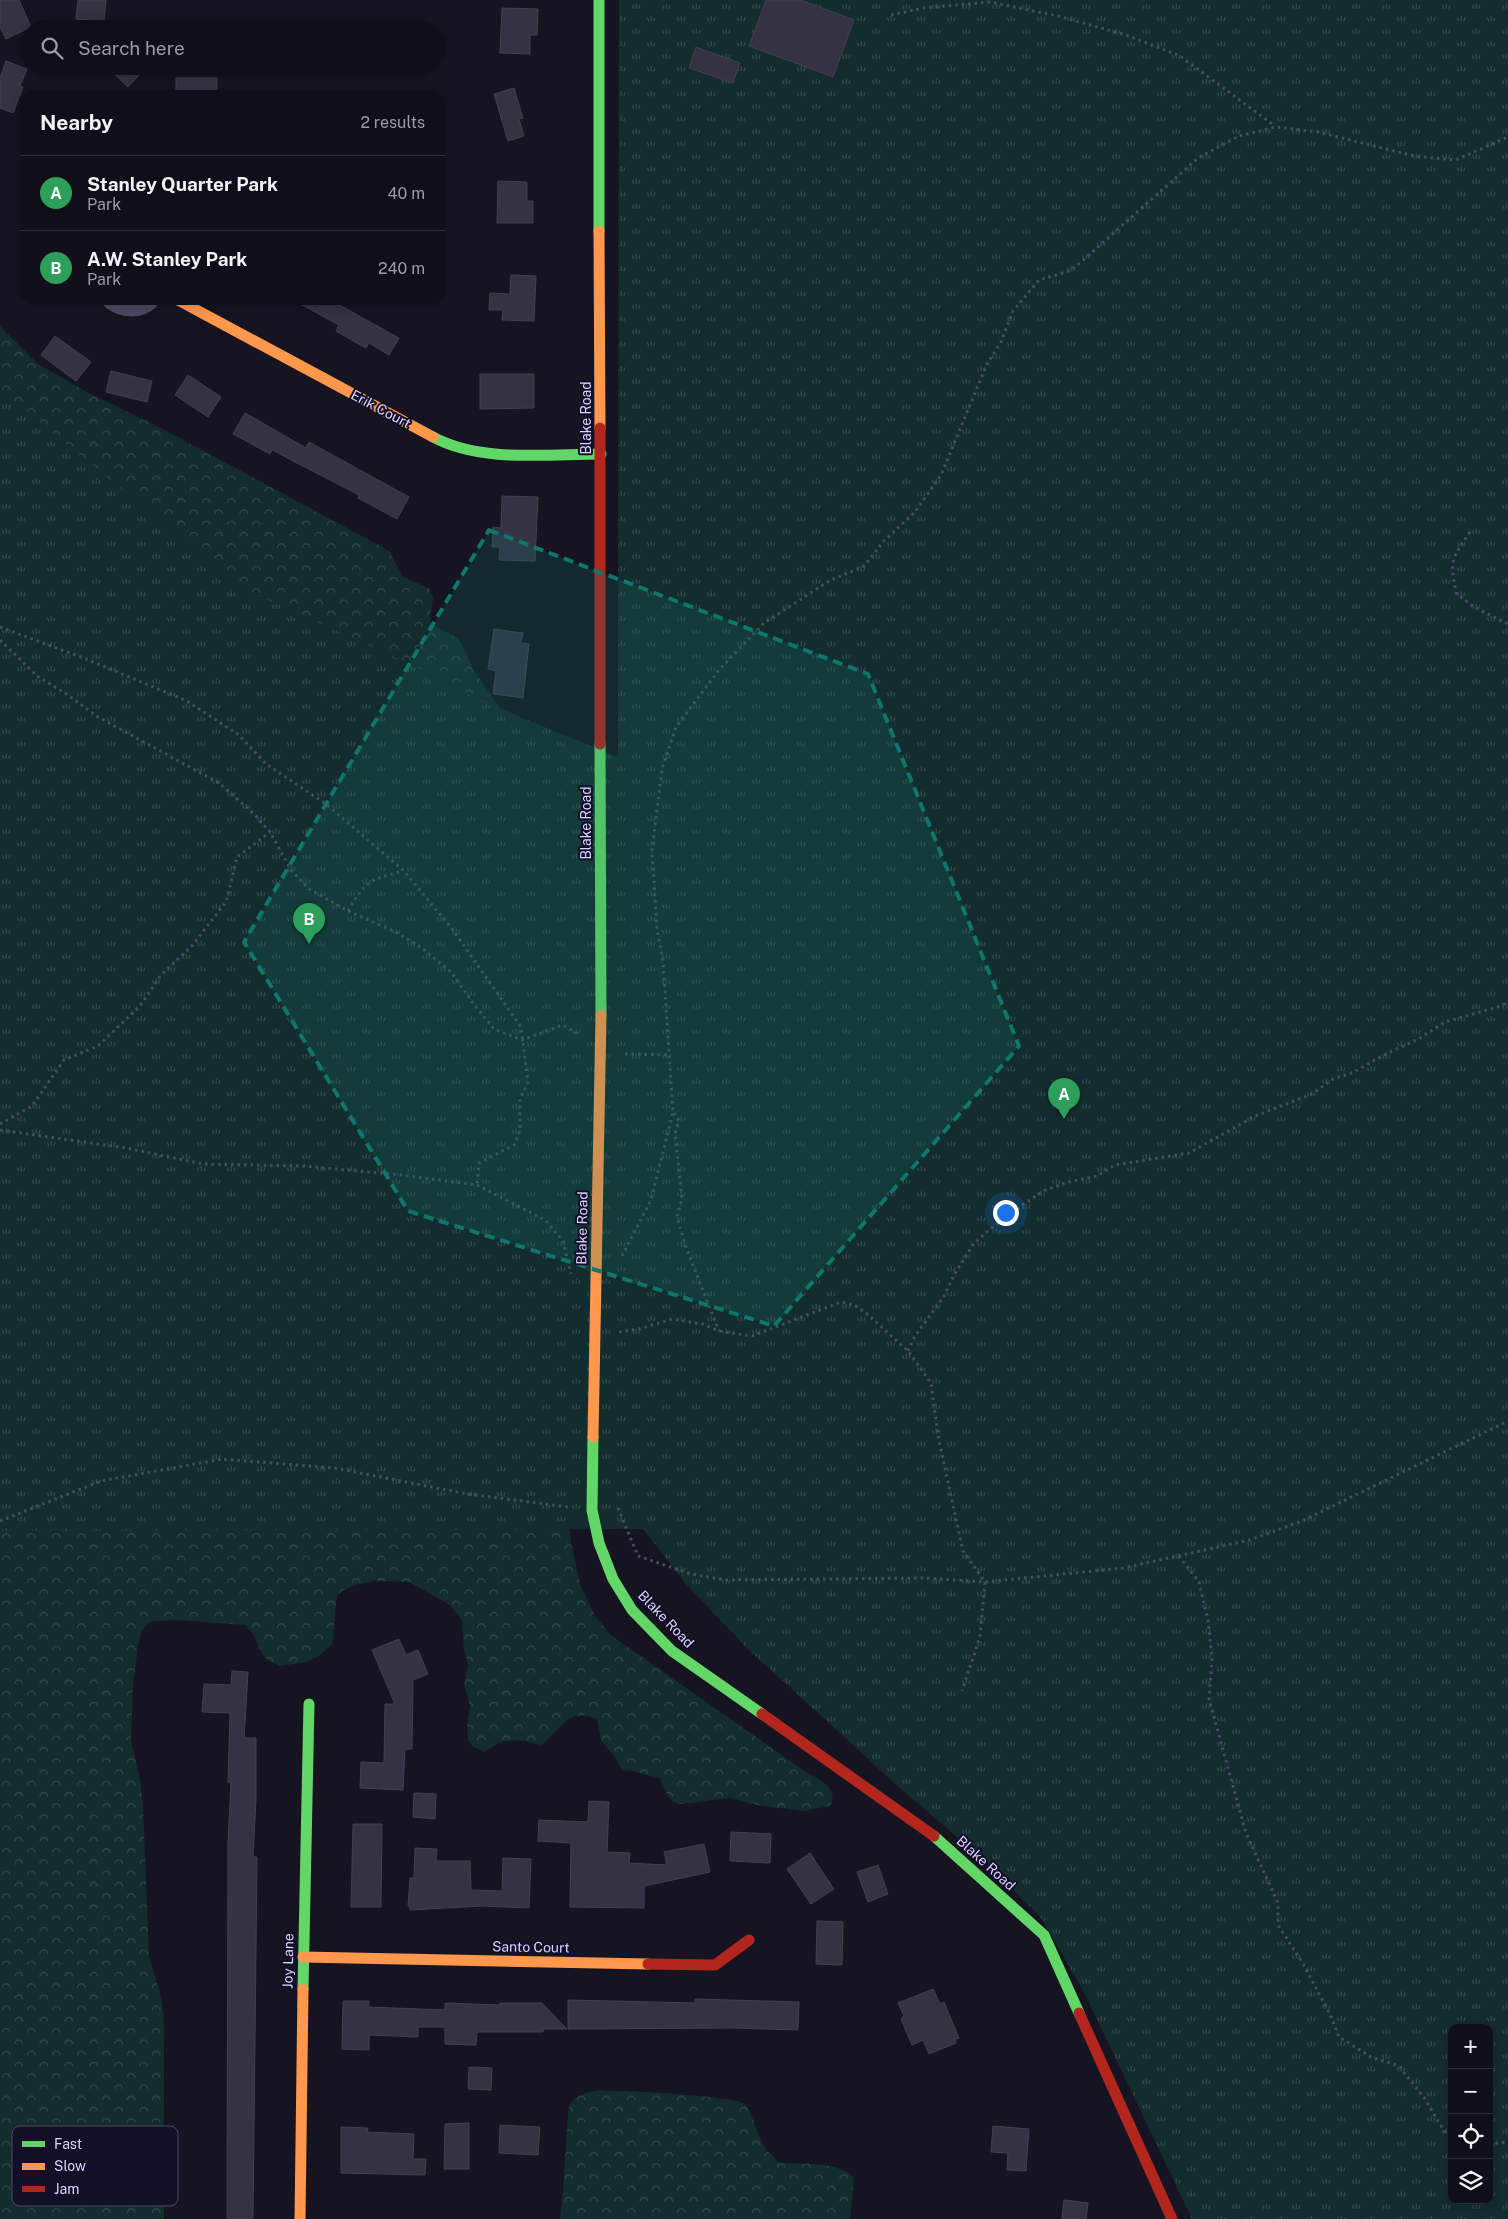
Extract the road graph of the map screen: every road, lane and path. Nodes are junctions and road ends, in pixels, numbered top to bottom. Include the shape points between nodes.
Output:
1 (600, 0) edge
2 (891, 15) dead end
3 (1276, 127) junction
4 (1508, 137) edge
5 (122, 305) edge
6 (136, 305) edge
7 (187, 305) edge
8 (601, 454) junction
9 (1470, 532) dead end
10 (1508, 624) edge
11 (0, 627) edge
12 (0, 640) edge
13 (270, 832) junction
14 (404, 870) junction
15 (348, 911) junction
16 (1508, 1001) edge
17 (522, 1040) junction
18 (601, 1052) junction
19 (671, 1055) junction
20 (673, 1112) junction
21 (0, 1124) edge
22 (0, 1130) edge
23 (477, 1185) junction
24 (618, 1263) dead end
25 (572, 1276) dead end
26 (719, 1331) junction
27 (614, 1332) dead end
28 (908, 1351) junction
29 (1508, 1421) edge
30 (616, 1505) dead end
31 (592, 1510) junction
32 (0, 1521) edge
33 (1179, 1556) junction
34 (984, 1582) junction
35 (962, 1691) dead end
36 (309, 1704) dead end
37 (749, 1940) dead end
38 (303, 1957) junction
39 (1448, 2133) edge
40 (1508, 2142) edge
41 (1493, 2144) edge
42 (300, 2219) edge
43 (1172, 2219) edge

1 - 8 street, Blake Road
2 - 3 path via 923,8 990,2 1126,35 1180,56
3 - 4 path via 1318,132 1414,156 1456,160
3 - 19 path via 1239,136 1198,158 1080,263 1069,271 1039,280 1013,311 1001,342 987,364 941,475 915,512 884,541 864,566 829,581 764,624 719,670 676,727 662,769 652,850
5 - 6 street
7 - 8 street, Erik Court via 446,444 490,454
8 - 18 street, Blake Road
9 - 10 path via 1454,554 1451,569 1456,593 1474,607
11 - 14 path via 187,701 239,735 266,764 326,804
12 - 13 path via 37,676 98,717 219,783
13 - 15 path via 291,870 308,889
13 - 21 path via 237,858 226,902 191,947 161,975 140,1006 98,1046 64,1060 32,1106
14 - 15 path via 377,878 361,888
14 - 17 path via 453,930 520,1027
15 - 17 path via 394,931 422,948 451,972 494,1029
16 - 28 path via 1494,1009 1445,1022 1354,1072 1333,1079 1312,1094 1255,1116 1189,1153 1115,1165 1097,1176 1042,1191 974,1243
17 - 18 path via 563,1025
17 - 23 path via 528,1082 520,1099 520,1131 514,1145 479,1163
18 - 19 path
18 - 31 street, Blake Road
19 - 20 path
20 - 24 path via 651,1200
20 - 26 path via 679,1121 675,1134 682,1198 677,1217
22 - 23 path via 126,1148 203,1164 304,1166
23 - 25 path via 545,1220 563,1241
26 - 27 path via 702,1324 672,1319 639,1330
26 - 28 path via 752,1336 841,1302 854,1305 867,1314
28 - 34 path via 931,1383 938,1436 963,1551
29 - 33 path via 1302,1521 1250,1540
30 - 34 path via 638,1556 709,1578 924,1578
31 - 32 path via 468,1494 334,1468 222,1459 101,1481
31 - 43 street, Blake Road via 599,1543 613,1579 632,1610 672,1651 939,1840 1044,1935
33 - 34 path via 1123,1568
33 - 39 path via 1199,1582 1212,1658 1209,1699 1246,1834 1278,1903 1278,1925 1302,1962 1339,2037 1371,2056 1399,2066
34 - 35 path via 980,1637
36 - 38 street, Joy Lane
37 - 38 street, Santo Court via 716,1965
38 - 42 street, Joy Lane
40 - 41 path

